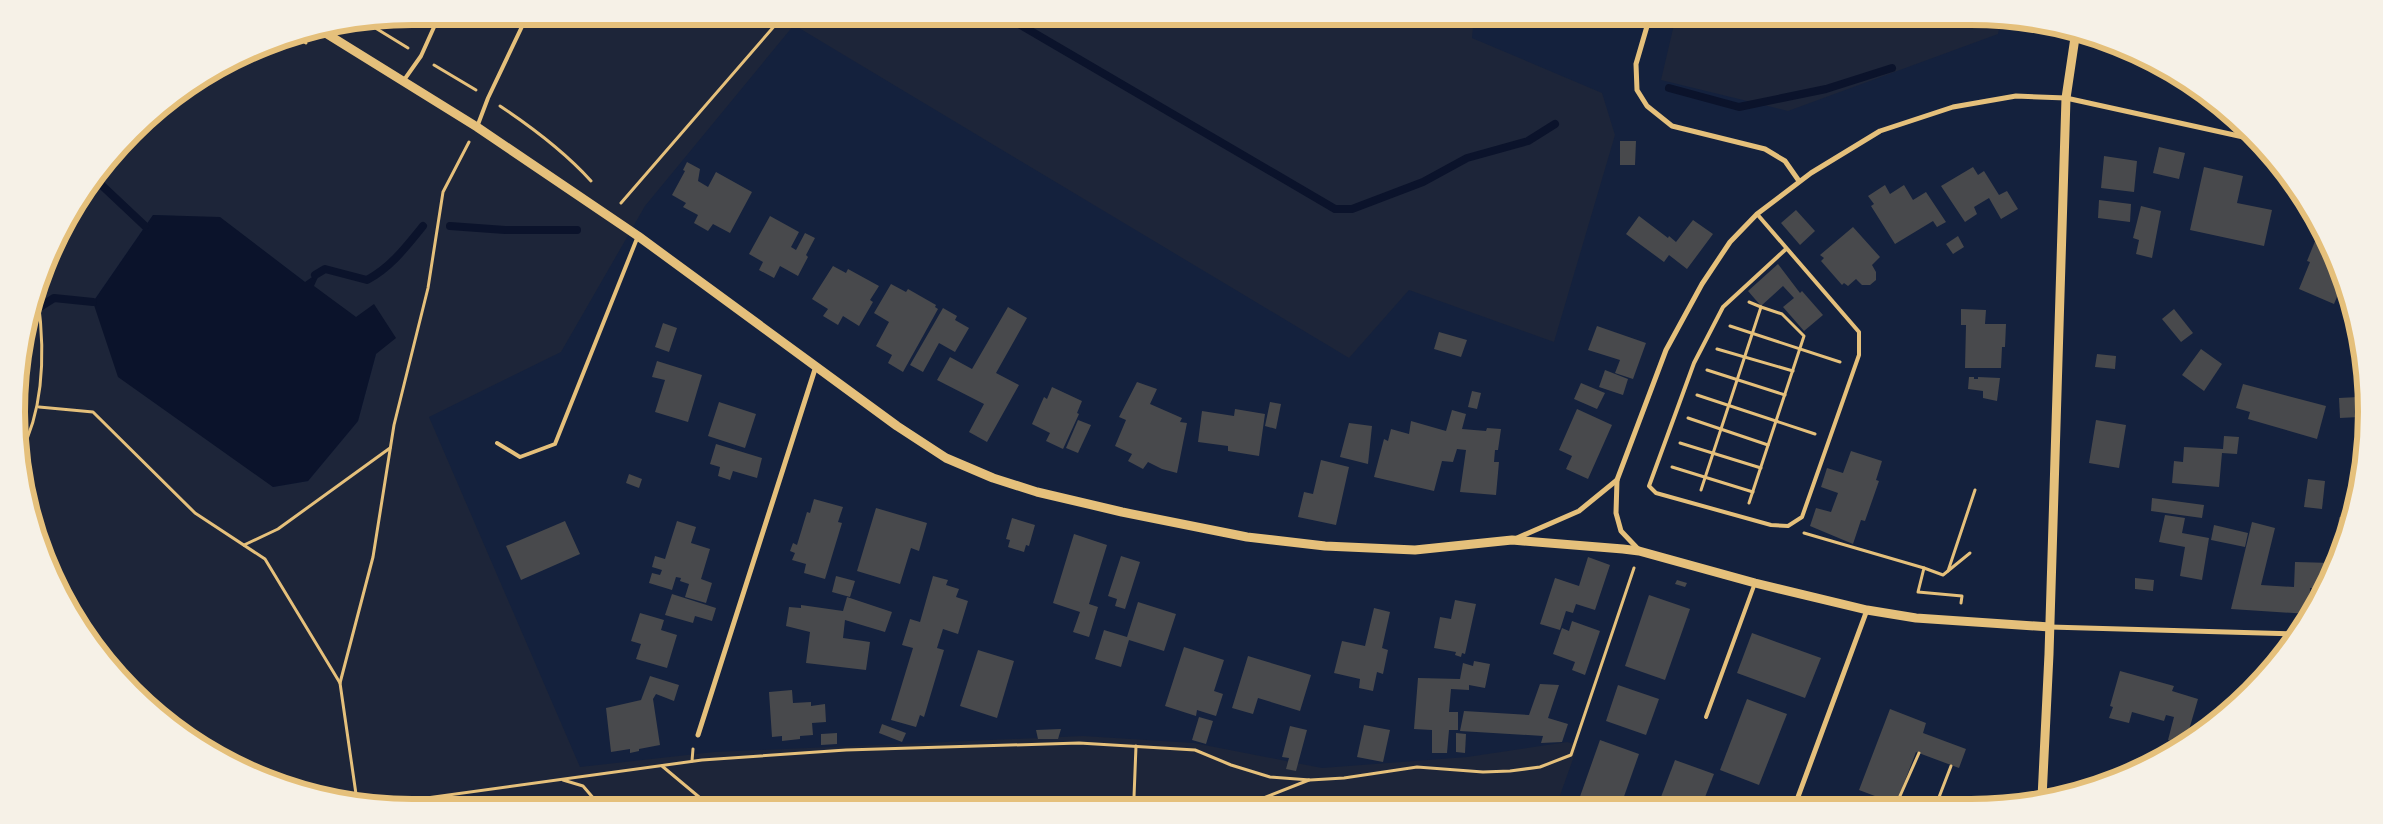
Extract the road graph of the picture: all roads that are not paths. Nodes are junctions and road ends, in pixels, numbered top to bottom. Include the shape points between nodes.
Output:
1 (435, 25) edge
2 (523, 25) edge
3 (1648, 25) edge
4 (328, 34) edge
5 (2075, 39) edge
6 (403, 82) junction
7 (2066, 98) junction
8 (477, 128) junction
9 (2244, 137) edge
10 (1799, 181) junction
11 (1757, 214) junction
12 (638, 236) junction
13 (1786, 248) junction
14 (816, 366) junction
15 (498, 443) dead end
16 (1617, 480) junction
17 (1512, 540) junction
18 (1639, 550) junction
19 (1755, 583) junction
20 (1867, 610) junction
21 (2050, 627) junction
22 (2288, 634) edge
23 (1706, 717) dead end
24 (698, 735) dead end
25 (2042, 793) edge
26 (1797, 799) edge

1 - 6 lane via 421,56
2 - 8 lane
3 - 10 street via 1636,71 1637,90 1647,106 1672,126 1765,149 1785,161
4 - 6 street
5 - 7 street
6 - 8 street
7 - 9 street
7 - 10 street via 2016,96 1952,107 1880,131
7 - 21 street
8 - 12 street
10 - 11 street
11 - 13 lane
11 - 16 street via 1730,242 1702,284 1666,350
12 - 14 street
12 - 15 lane via 555,444 520,457
13 - 13 lane via 1723,307 1693,366 1649,486 1656,493 1771,525 1788,526 1802,516 1859,355 1859,332
14 - 17 street via 946,458 1037,492 1246,537 1324,546 1414,550
14 - 24 street
16 - 17 street via 1579,511
16 - 18 street via 1616,513 1621,531
17 - 18 street
18 - 19 street
19 - 20 street
19 - 23 lane
20 - 21 street via 1916,618
20 - 26 street
21 - 22 street
21 - 25 street

